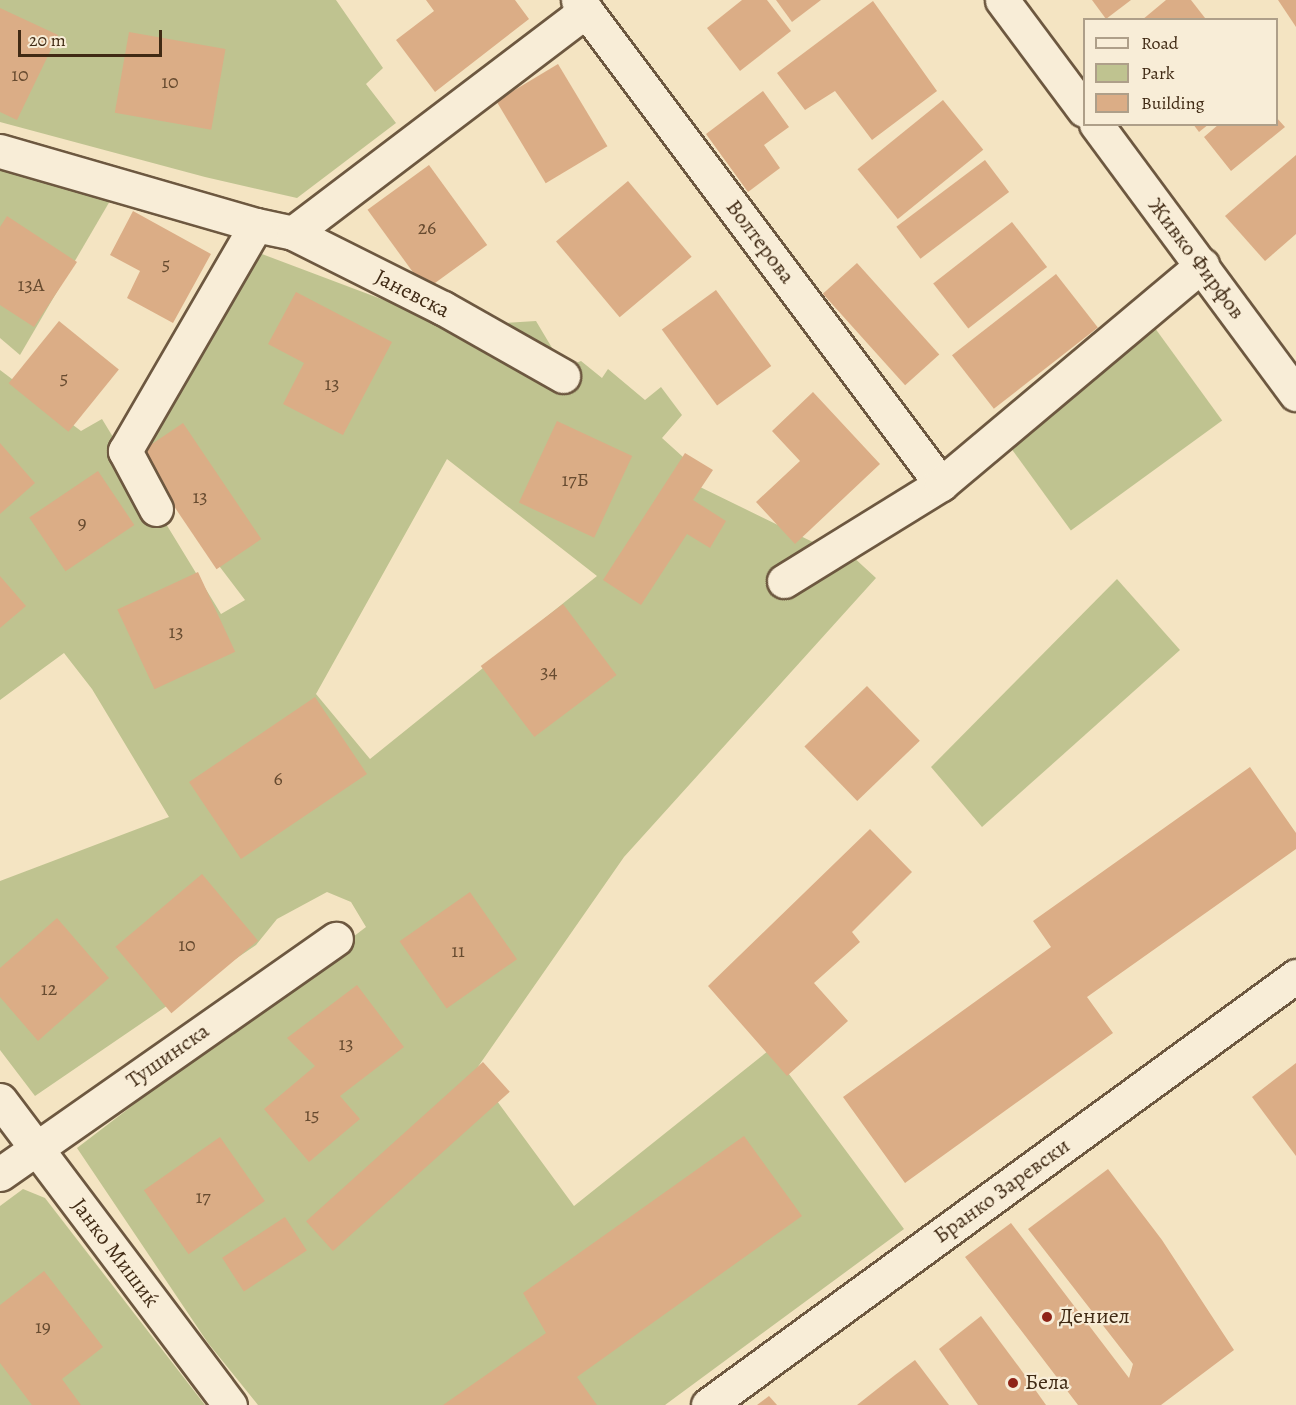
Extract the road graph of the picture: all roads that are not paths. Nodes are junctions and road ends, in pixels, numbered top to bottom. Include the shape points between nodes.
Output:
1 (1002, 0) edge
2 (582, 5) edge
3 (1083, 109) edge
4 (1098, 126) edge
5 (0, 151) edge
6 (256, 225) junction
7 (292, 233) junction
8 (1202, 265) junction
9 (563, 376) dead end
10 (1296, 394) edge
11 (941, 484) junction
12 (156, 508) dead end
13 (784, 581) dead end
14 (336, 939) dead end
15 (1296, 976) edge
16 (0, 1100) edge
17 (35, 1148) junction
18 (0, 1174) edge
19 (230, 1405) edge
20 (708, 1405) edge

1 - 3 street
2 - 7 street
2 - 11 street, Волтерова
4 - 8 street, Живко Фирфов
5 - 6 street, Јаневска
6 - 7 street, Јаневска
6 - 12 street via 125,451
7 - 9 street, Јаневска via 443,308
8 - 10 street, Живко Фирфов
8 - 11 street
11 - 13 street
14 - 17 street, Тушинска
15 - 20 street, Бранко Заревски
16 - 17 street, Јанко Мишиќ
17 - 18 street, Тушинска
17 - 19 street, Јанко Мишиќ

